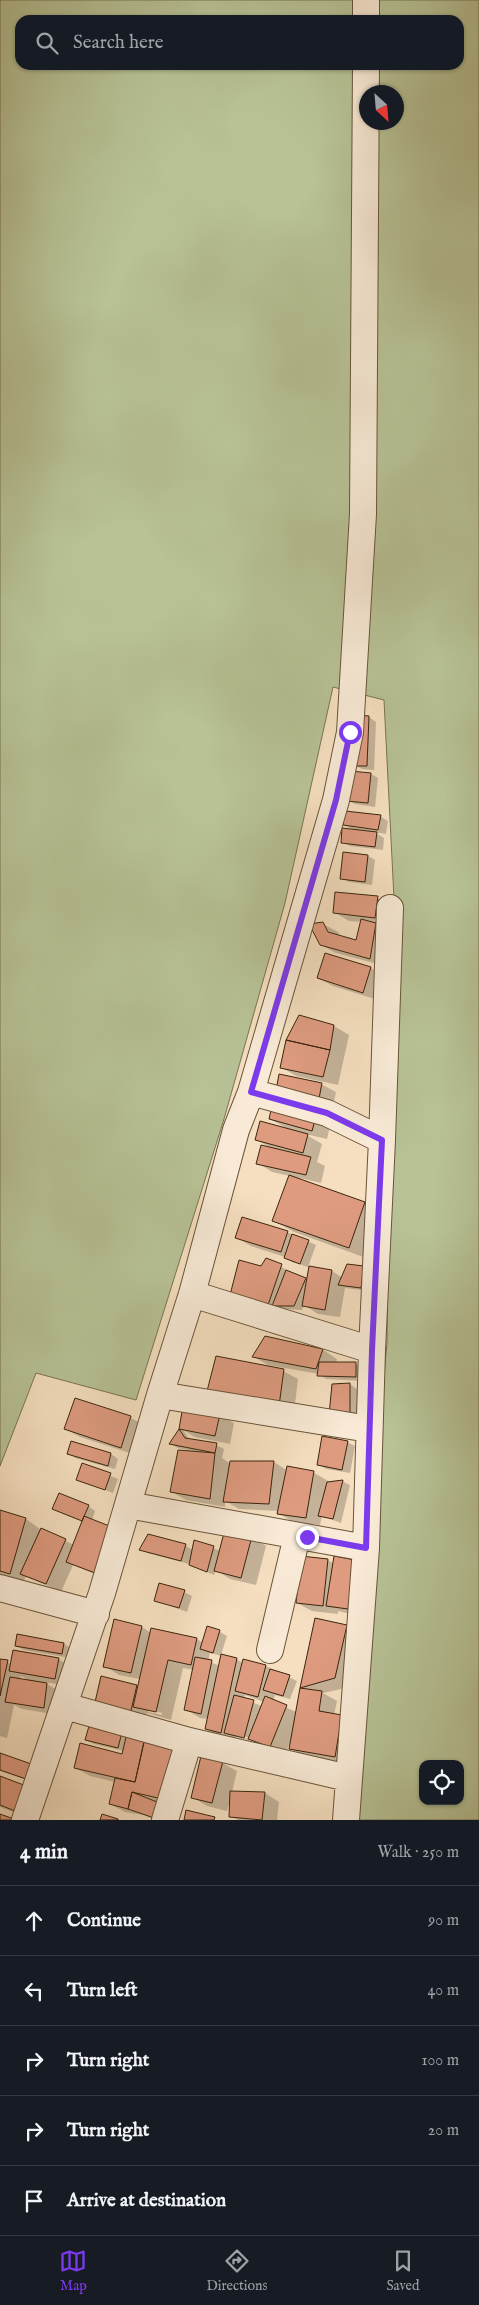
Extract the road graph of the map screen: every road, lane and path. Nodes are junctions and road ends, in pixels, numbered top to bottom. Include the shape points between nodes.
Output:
1 (366, 0) edge
2 (366, 15) edge
3 (366, 70) edge
4 (390, 908) dead end
5 (251, 1092) junction
6 (382, 1140) junction
7 (192, 1294) junction
8 (372, 1350) junction
9 (160, 1395) junction
10 (369, 1429) junction
11 (128, 1504) junction
12 (297, 1536) junction
13 (366, 1548) junction
14 (0, 1588) edge
15 (96, 1614) junction
16 (270, 1650) dead end
17 (65, 1706) junction
18 (189, 1741) junction
19 (348, 1778) junction
20 (25, 1820) edge
21 (165, 1820) edge
22 (346, 1820) edge

1 - 2 street
3 - 5 street via 363,514 350,732 336,800
4 - 6 street
5 - 6 street via 327,1113
5 - 7 street via 236,1130
6 - 8 street
7 - 8 street
7 - 9 street
8 - 10 street
9 - 10 street
9 - 11 street
10 - 13 street
11 - 12 street
11 - 15 street
12 - 13 street
12 - 16 street
13 - 19 street
14 - 15 street
15 - 17 street
17 - 18 street
17 - 20 street
18 - 19 street
18 - 21 street
19 - 22 street

